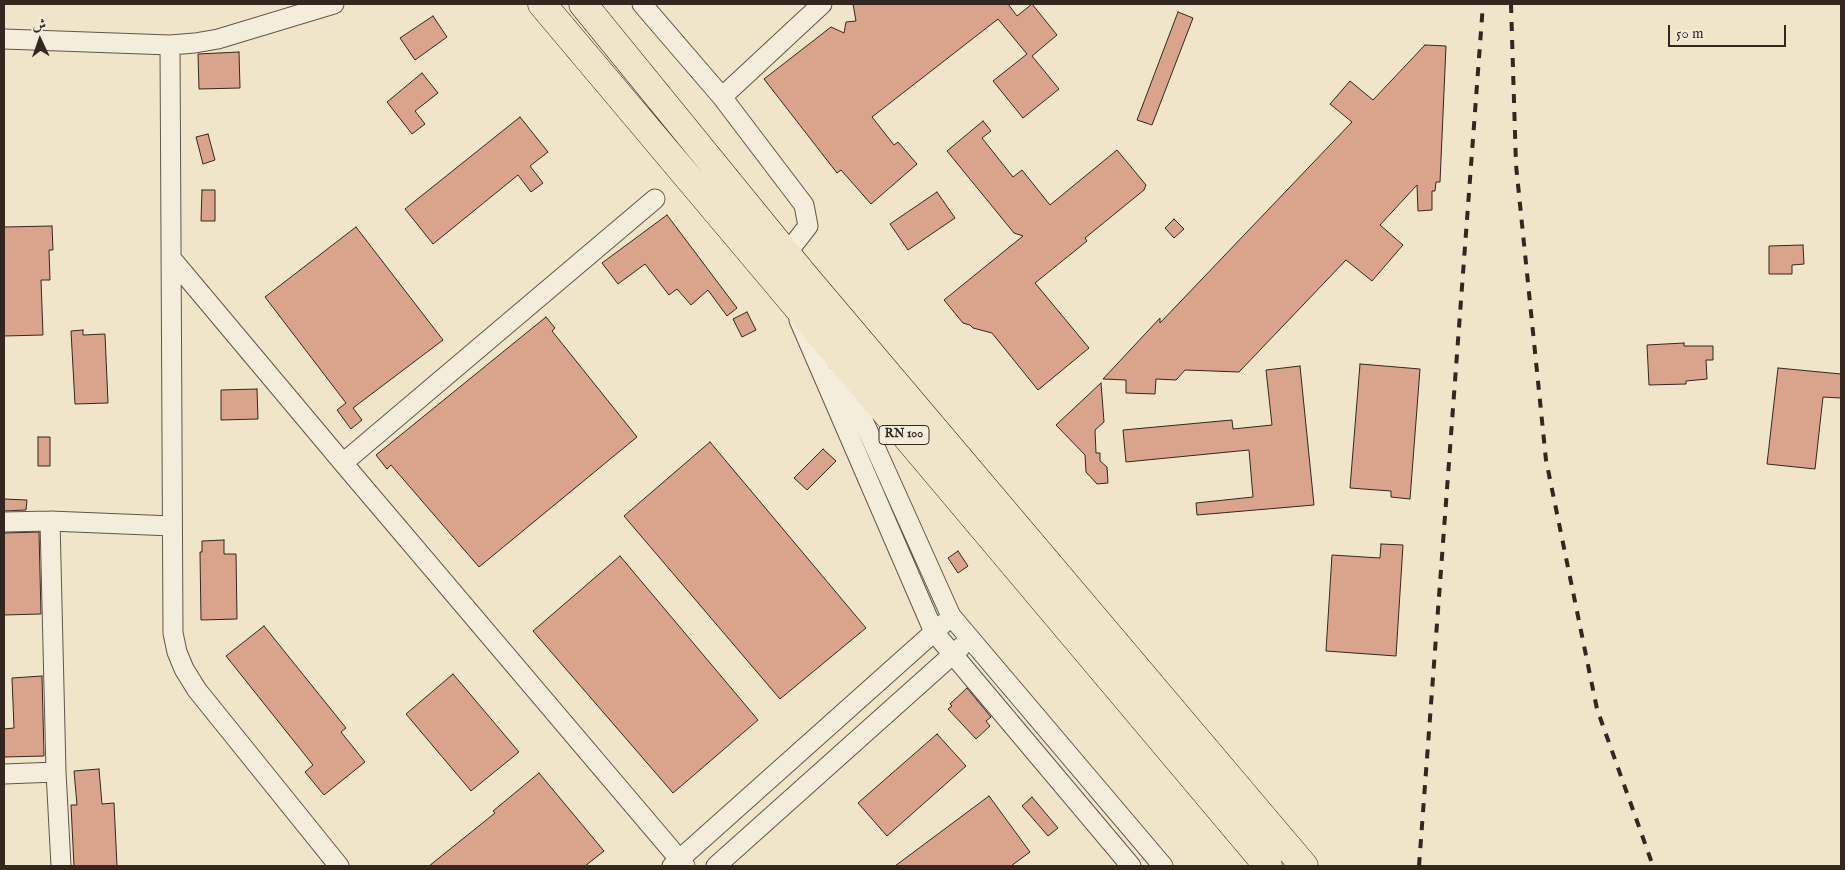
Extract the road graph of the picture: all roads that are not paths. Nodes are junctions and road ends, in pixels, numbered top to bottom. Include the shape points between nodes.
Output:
1 (334, 4) edge
2 (542, 4) edge
3 (582, 4) edge
4 (642, 4) edge
5 (822, 4) edge
6 (4, 39) edge
7 (170, 45) junction
8 (722, 97) junction
9 (655, 199) dead end
10 (787, 253) junction
11 (171, 258) junction
12 (792, 303) junction
13 (830, 348) junction
14 (343, 463) junction
15 (50, 521) junction
16 (4, 522) edge
17 (172, 526) junction
18 (951, 616) junction
19 (934, 632) junction
20 (970, 640) junction
21 (953, 655) junction
22 (56, 772) junction
23 (4, 774) edge
24 (679, 864) edge
25 (61, 866) edge
26 (339, 866) edge
27 (716, 866) edge
28 (1131, 866) edge
29 (1163, 866) edge
30 (1268, 866) edge
31 (1304, 866) edge

1 - 7 street via 218,39
2 - 12 highway, RN 100
3 - 10 highway, RN 100
4 - 8 street
5 - 8 street
6 - 7 street
7 - 11 street
8 - 10 street via 804,205 808,226
9 - 14 street
10 - 31 highway, RN 100
11 - 14 street
11 - 17 street
12 - 13 highway, RN 100
12 - 19 street
13 - 18 street
13 - 30 highway, RN 100
14 - 24 street
15 - 16 street
15 - 17 street
15 - 22 street
17 - 26 street via 173,632 184,669 197,690
18 - 19 street
18 - 20 street
19 - 21 street
19 - 24 street
20 - 21 street
20 - 29 street
21 - 27 street
21 - 28 street
22 - 23 street
22 - 25 street

